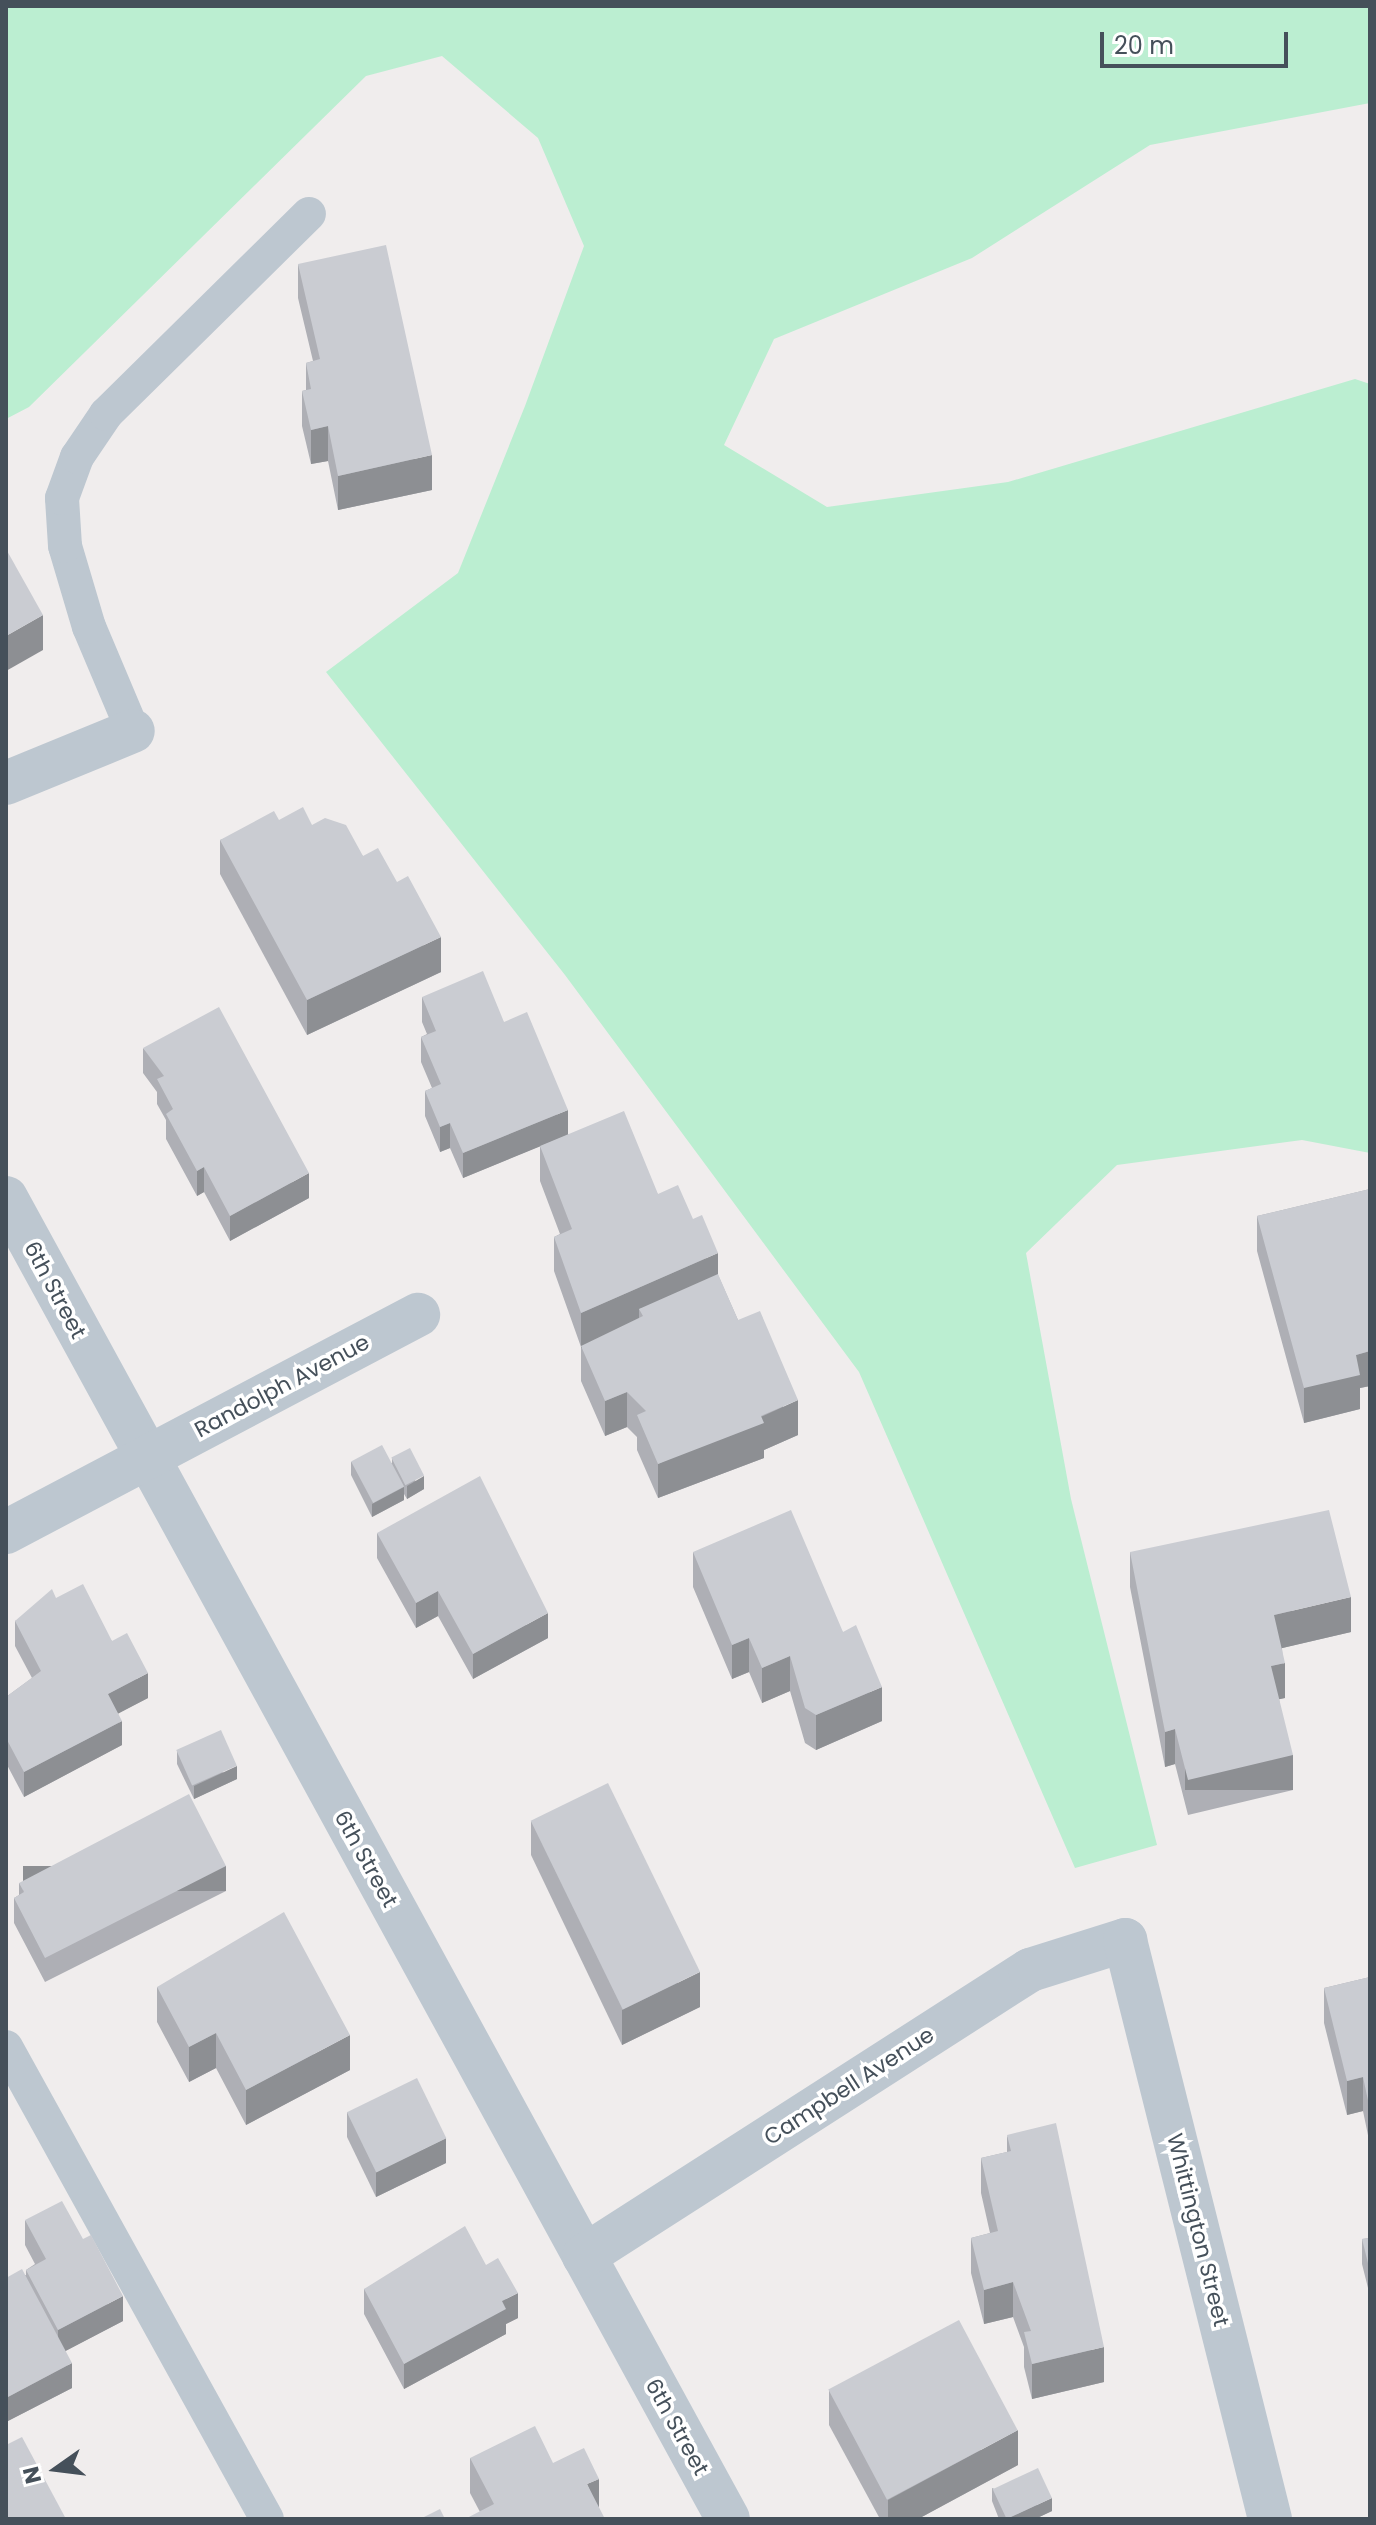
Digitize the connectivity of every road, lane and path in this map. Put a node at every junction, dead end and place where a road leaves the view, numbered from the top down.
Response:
1 (309, 214) dead end
2 (133, 731) joint
3 (6, 783) edge
4 (6, 1198) edge
5 (418, 1315) dead end
6 (145, 1458) junction
7 (6, 1532) edge
8 (1125, 1940) joint
9 (6, 2047) edge
10 (584, 2256) junction
11 (267, 2519) edge
12 (728, 2519) edge
13 (1270, 2519) edge

1 - 2 lane
2 - 3 street
4 - 6 street, 6th Street
5 - 6 street, Randolph Avenue
6 - 7 street, Randolph Avenue
6 - 10 street, 6th Street
8 - 10 street, Campbell Avenue
8 - 13 street, Whittington Street
9 - 11 lane
10 - 12 street, 6th Street

